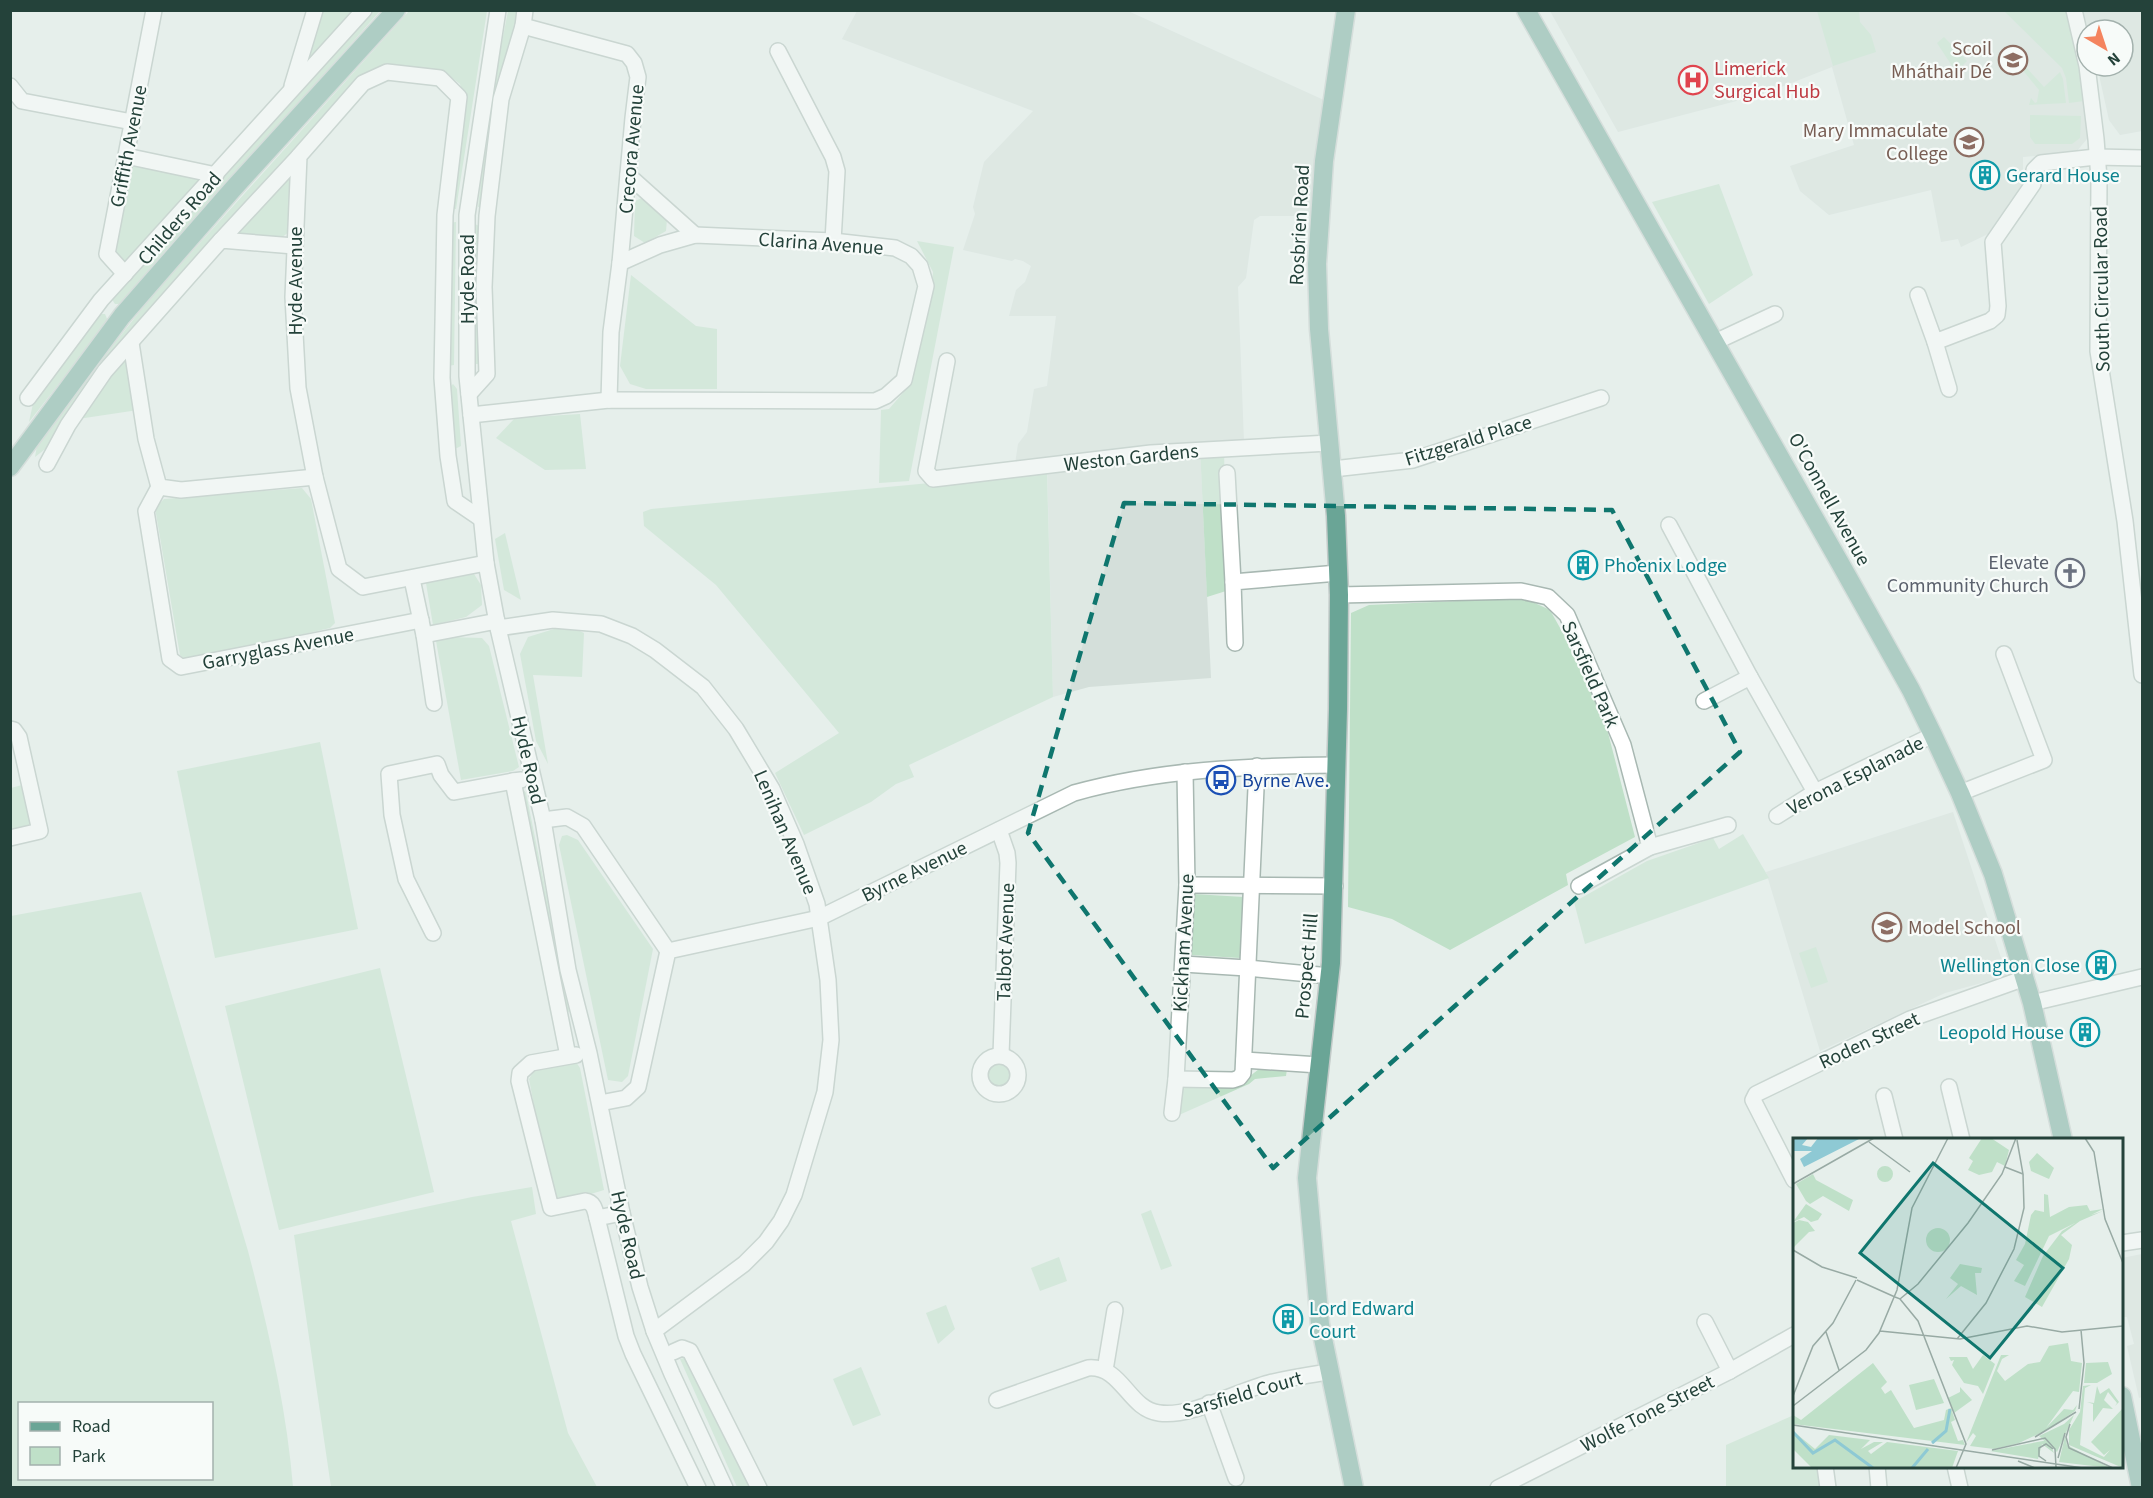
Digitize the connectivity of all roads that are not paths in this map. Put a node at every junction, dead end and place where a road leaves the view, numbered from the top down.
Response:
1 (154, 10) edge
2 (315, 10) edge
3 (364, 10) edge
4 (396, 10) edge
5 (498, 10) edge
6 (1346, 10) edge
7 (1526, 10) edge
8 (2074, 10) edge
9 (522, 25) edge
10 (494, 35) junction
11 (778, 51) dead end
12 (10, 86) edge
13 (291, 92) junction
14 (132, 122) junction
15 (126, 156) junction
16 (299, 156) junction
17 (2096, 156) junction
18 (2142, 158) edge
19 (216, 175) junction
20 (628, 175) junction
21 (445, 215) junction
22 (466, 215) junction
23 (487, 216) junction
24 (695, 235) junction
25 (221, 240) junction
26 (833, 241) junction
27 (294, 246) junction
28 (620, 263) junction
29 (125, 274) junction
30 (1918, 295) dead end
31 (101, 300) junction
32 (1775, 314) dead end
33 (122, 316) junction
34 (1715, 342) junction
35 (1935, 342) junction
36 (131, 343) junction
37 (947, 361) dead end
38 (467, 376) junction
39 (442, 378) junction
40 (1949, 389) dead end
41 (469, 394) junction
42 (28, 398) dead end
43 (1601, 398) dead end
44 (609, 400) junction
45 (471, 415) junction
46 (1329, 443) junction
47 (475, 454) junction
48 (448, 456) junction
49 (47, 464) dead end
50 (10, 467) edge
51 (1332, 469) junction
52 (1227, 473) dead end
53 (315, 477) junction
54 (159, 487) junction
55 (480, 518) junction
56 (1669, 525) dead end
57 (486, 563) junction
58 (1338, 573) junction
59 (412, 579) junction
60 (1233, 582) junction
61 (1339, 595) junction
62 (497, 624) junction
63 (422, 628) junction
64 (1235, 644) dead end
65 (2004, 654) dead end
66 (2142, 675) edge
67 (1750, 677) junction
68 (1704, 701) dead end
69 (434, 703) dead end
70 (10, 729) edge
71 (1934, 735) junction
72 (1336, 765) junction
73 (1257, 766) junction
74 (1185, 772) junction
75 (533, 776) junction
76 (513, 781) junction
77 (1815, 792) junction
78 (1960, 793) junction
79 (1777, 816) dead end
80 (543, 820) junction
81 (1728, 825) dead end
82 (999, 830) junction
83 (10, 838) edge
84 (1650, 847) junction
85 (1250, 884) junction
86 (1187, 885) junction
87 (1335, 886) junction
88 (1579, 886) dead end
89 (819, 918) junction
90 (434, 933) dead end
91 (668, 951) junction
92 (1183, 964) junction
93 (1247, 968) junction
94 (1330, 976) junction
95 (2142, 977) edge
96 (2025, 978) junction
97 (2032, 1003) junction
98 (590, 1053) junction
99 (1001, 1055) dead end
100 (568, 1056) junction
101 (1244, 1060) junction
102 (1319, 1065) junction
103 (1176, 1079) junction
104 (1949, 1087) dead end
105 (1884, 1096) dead end
106 (600, 1103) junction
107 (1172, 1113) dead end
108 (1894, 1138) edge
109 (1962, 1138) edge
110 (2062, 1138) edge
111 (1793, 1178) edge
112 (622, 1213) junction
113 (597, 1218) junction
114 (2142, 1239) edge
115 (2123, 1243) edge
116 (1115, 1310) dead end
117 (1705, 1322) dead end
118 (654, 1331) junction
119 (1793, 1336) edge
120 (673, 1352) dead end
121 (1105, 1370) junction
122 (1730, 1371) junction
123 (1328, 1372) junction
124 (997, 1400) dead end
125 (2123, 1401) edge
126 (1209, 1403) junction
127 (2137, 1438) edge
128 (1825, 1468) edge
129 (1877, 1468) edge
130 (1955, 1468) edge
131 (1236, 1478) dead end
132 (698, 1488) edge
133 (725, 1488) edge
134 (759, 1488) edge
135 (1354, 1488) edge
136 (1498, 1488) edge
137 (1828, 1488) edge
138 (1879, 1488) edge
139 (1960, 1488) edge
140 (2141, 1488) edge

1 - 14 street, Griffith Avenue
2 - 13 street
3 - 13 street
4 - 33 main road, Childers Road
5 - 10 street, Hyde Road
6 - 46 main road, Rosbrien Road
7 - 34 main road, O'Connell Avenue
8 - 17 street, South Circular Road
9 - 10 street, Crecora Avenue
9 - 20 street, Crecora Avenue
9 - 23 street
10 - 22 street, Hyde Road
11 - 26 street
12 - 14 street
13 - 19 street
14 - 15 street, Griffith Avenue
15 - 19 street
15 - 29 street, Griffith Avenue
16 - 21 street
16 - 25 street
16 - 27 street, Hyde Avenue
17 - 18 street
17 - 35 street
17 - 66 street, South Circular Road
19 - 29 street
20 - 24 street
20 - 28 street, Crecora Avenue
21 - 22 street
21 - 39 street
22 - 23 street
22 - 38 street, Hyde Road
23 - 41 street
24 - 26 street, Clarina Avenue
24 - 28 street, Clarina Avenue
25 - 27 street
25 - 36 street
26 - 44 street, Clarina Avenue
27 - 53 street, Hyde Avenue
28 - 44 street
29 - 31 street
30 - 35 street
31 - 33 street
31 - 42 street
32 - 34 street
33 - 50 main road, Childers Road
34 - 71 main road, O'Connell Avenue
35 - 40 street
36 - 49 street
36 - 54 street
37 - 46 street, Weston Gardens
38 - 39 street
38 - 41 street, Hyde Road
39 - 48 street
41 - 45 street, Hyde Road
43 - 51 street, Fitzgerald Place
44 - 45 street, Clarina Avenue
45 - 47 street, Hyde Road
46 - 51 main road, Prospect Hill
47 - 48 street
47 - 55 street, Hyde Road
48 - 55 street
51 - 58 main road, Prospect Hill
52 - 60 street
53 - 54 street
53 - 59 street, Hyde Avenue
54 - 63 street, Garryglass Avenue
55 - 57 street, Hyde Road
56 - 67 street
57 - 59 street, Hyde Avenue
57 - 62 street, Hyde Road
58 - 60 street
58 - 61 main road, Prospect Hill
59 - 63 street
60 - 64 street
61 - 72 main road, Prospect Hill
61 - 84 street, Sarsfield Park
62 - 63 street, Garryglass Avenue
62 - 75 street, Hyde Road
62 - 89 street, Lenihan Avenue
63 - 69 street
65 - 78 street
67 - 68 street
67 - 77 street
70 - 83 street
71 - 77 street, Verona Esplanade
71 - 78 main road, O'Connell Avenue
72 - 73 street, Byrne Avenue
72 - 87 main road, Prospect Hill
73 - 74 street, Byrne Avenue
73 - 85 street
74 - 82 street, Byrne Avenue
74 - 86 street, Kickham Avenue
75 - 76 street
75 - 80 street, Hyde Road
76 - 90 street
76 - 100 street
77 - 79 street, Verona Esplanade
78 - 96 main road, O'Connell Avenue
80 - 91 street
80 - 98 street, Hyde Road
81 - 84 street
82 - 89 street, Byrne Avenue
82 - 99 street, Talbot Avenue
84 - 88 street
85 - 86 street
85 - 87 street
85 - 93 street
86 - 92 street, Kickham Avenue
87 - 94 main road, Prospect Hill
89 - 91 street, Byrne Avenue
89 - 118 street, Lenihan Avenue
91 - 106 street
92 - 93 street
92 - 103 street, Kickham Avenue
93 - 94 street
93 - 101 street
94 - 102 main road, Prospect Hill
95 - 97 street
96 - 97 main road, O'Connell Avenue
96 - 111 street, Roden Street
97 - 110 main road, O'Connell Avenue
98 - 100 street
98 - 106 street, Hyde Road
100 - 113 street
101 - 102 street
101 - 103 street
102 - 123 main road, Prospect Hill
103 - 107 street, Kickham Avenue
104 - 109 street
105 - 108 street
106 - 112 street, Hyde Road
112 - 113 street
112 - 118 street, Hyde Road
113 - 132 street
114 - 115 street
116 - 121 street
117 - 122 street
118 - 133 street, Hyde Road
119 - 122 street, Wolfe Tone Street
120 - 134 street
121 - 124 street
121 - 126 street, Sarsfield Court
122 - 136 street, Wolfe Tone Street
123 - 126 street, Sarsfield Court
123 - 135 main road, Prospect Hill
125 - 127 main road
126 - 131 street
127 - 140 main road
128 - 137 street
129 - 138 street
130 - 139 street

